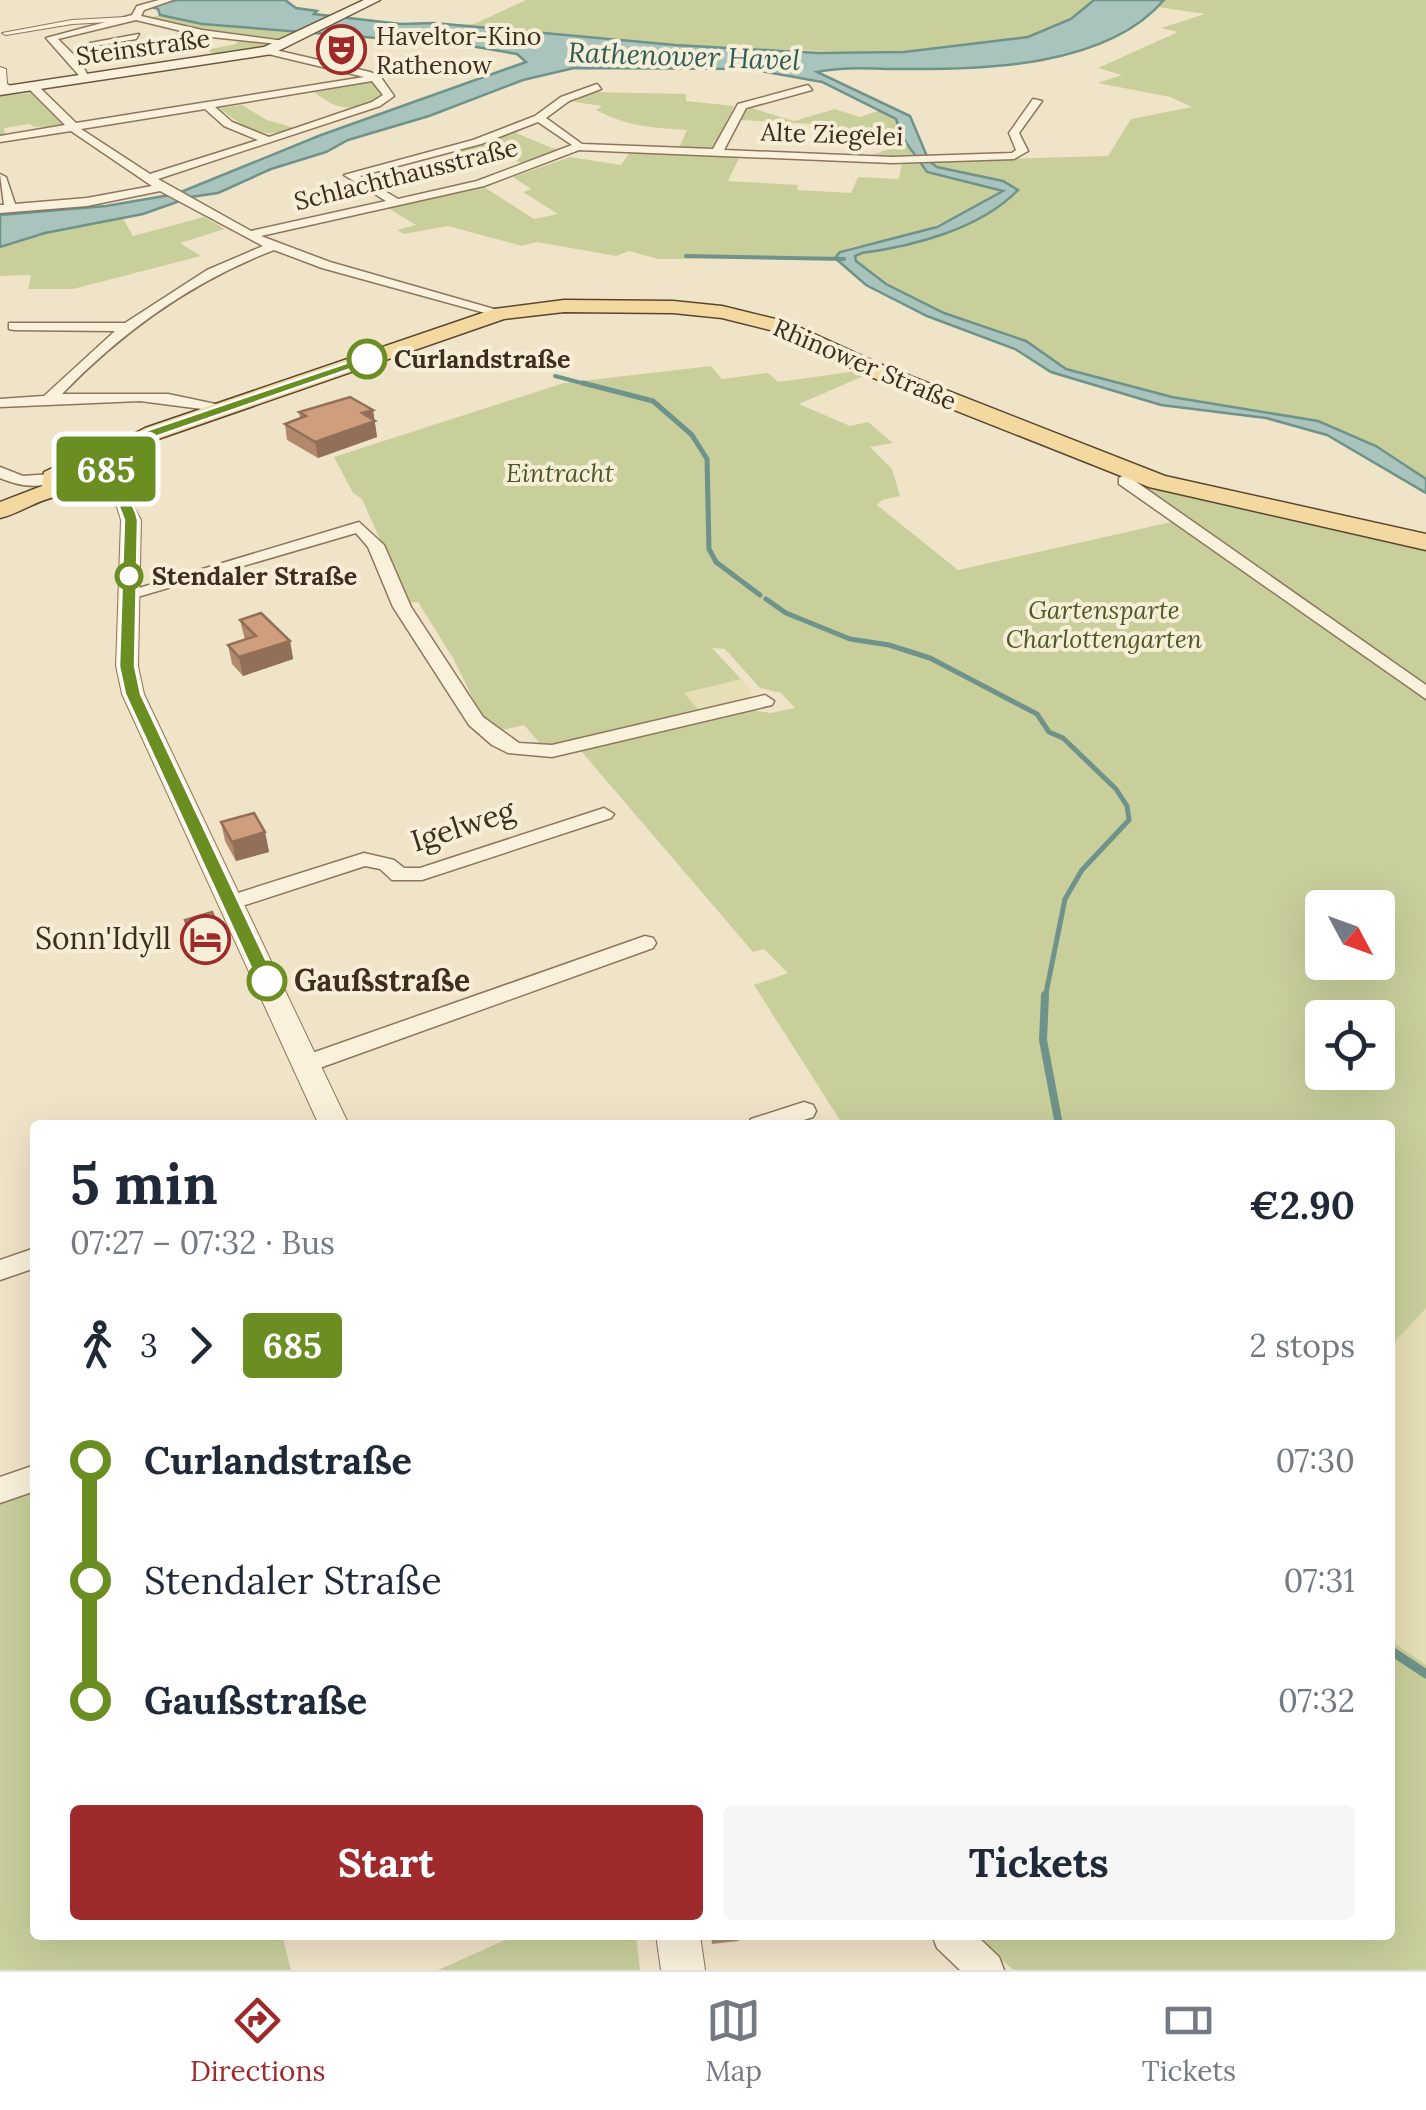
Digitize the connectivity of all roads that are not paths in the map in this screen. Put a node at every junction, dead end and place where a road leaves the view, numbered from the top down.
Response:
1 (170, 0) edge
2 (374, 0) edge
3 (131, 18) junction
4 (99, 27) junction
5 (6, 33) dead end
6 (136, 36) junction
7 (296, 39) junction
8 (168, 47) junction
9 (62, 50) junction
10 (268, 51) junction
11 (180, 55) dead end
12 (76, 62) junction
13 (2, 69) edge
14 (84, 78) junction
15 (376, 78) junction
16 (3, 86) edge
17 (32, 86) junction
18 (596, 87) dead end
19 (808, 88) dead end
20 (1036, 101) dead end
21 (208, 106) junction
22 (540, 118) junction
23 (72, 128) junction
24 (0, 139) edge
25 (267, 140) junction
26 (578, 147) junction
27 (718, 151) junction
28 (0, 178) edge
29 (149, 178) junction
30 (162, 187) junction
31 (397, 203) junction
32 (5, 209) edge
33 (250, 235) junction
34 (273, 246) junction
35 (501, 312) junction
36 (14, 326) dead end
37 (132, 327) junction
38 (48, 400) junction
39 (0, 403) edge
40 (220, 409) junction
41 (1135, 474) junction
42 (7, 476) edge
43 (96, 476) junction
44 (54, 483) junction
45 (0, 511) edge
46 (1426, 542) edge
47 (128, 594) junction
48 (1426, 692) edge
49 (764, 701) dead end
50 (604, 814) dead end
51 (230, 903) junction
52 (645, 944) dead end
53 (306, 1064) junction
54 (804, 1111) dead end
55 (332, 1120) edge
56 (776, 1120) edge
57 (30, 1260) edge
58 (0, 1270) edge
59 (30, 1480) edge
60 (0, 1490) edge
61 (679, 1940) edge
62 (955, 1940) edge
63 (683, 1970) edge
64 (986, 1970) edge

1 - 3 street
2 - 7 main road, Steinstraße
3 - 4 street
3 - 5 street
3 - 7 street
4 - 6 street
4 - 9 street
6 - 8 street
6 - 9 street
7 - 10 main road, Steinstraße
8 - 11 street
8 - 12 street
9 - 12 street
10 - 14 main road, Steinstraße
10 - 15 street
12 - 14 street
13 - 16 street
14 - 17 main road, Steinstraße
15 - 21 street
15 - 25 street
16 - 17 main road, Steinstraße
17 - 23 street, Rhinower Straße
18 - 22 street
19 - 27 street
20 - 27 street, Alte Ziegelei
21 - 23 street
21 - 25 street
22 - 26 street, Schlachthausstraße
22 - 31 street
23 - 24 street
23 - 29 street, Rhinower Straße
25 - 29 street
26 - 27 street, Alte Ziegelei
26 - 31 street, Schlachthausstraße
28 - 32 street
29 - 30 street, Rhinower Straße
30 - 32 street
30 - 33 street, Rhinower Straße
31 - 33 street, Schlachthausstraße
33 - 34 street, Rhinower Straße
34 - 35 street, Rhinower Straße
34 - 37 street
35 - 40 main road
35 - 41 main road, Rhinower Straße
36 - 37 street
37 - 38 street
38 - 39 street
38 - 40 street
40 - 43 main road
41 - 46 main road, Rhinower Straße
41 - 48 street
42 - 44 street
43 - 44 main road
43 - 47 street
44 - 45 main road
47 - 49 street
47 - 51 street
50 - 51 street, Igelweg
51 - 53 street
52 - 53 street
53 - 55 street
54 - 56 street
57 - 58 street
59 - 60 street
61 - 63 street
62 - 64 street

